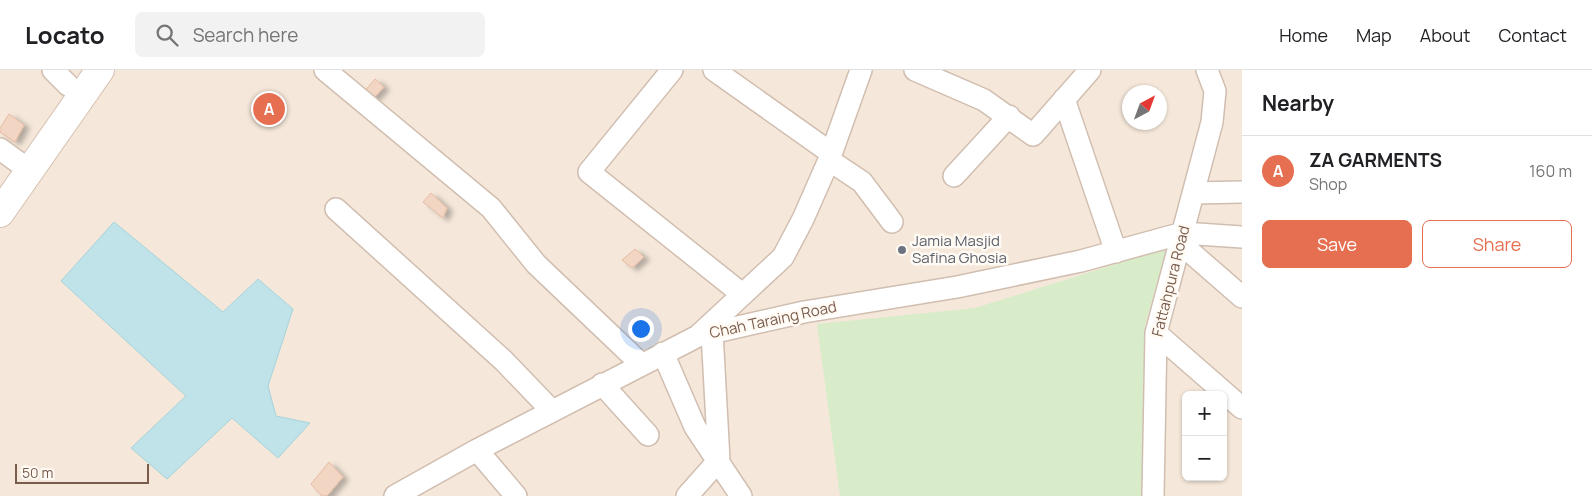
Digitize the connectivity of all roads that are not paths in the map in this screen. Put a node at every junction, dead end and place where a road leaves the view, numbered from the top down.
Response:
1 (100, 70) edge
2 (325, 70) edge
3 (672, 70) edge
4 (714, 70) edge
5 (861, 70) edge
6 (915, 70) edge
7 (1090, 70) edge
8 (1208, 70) edge
9 (66, 75) edge
10 (1064, 99) junction
11 (1009, 116) junction
12 (9, 155) edge
13 (830, 156) junction
14 (954, 176) dead end
15 (0, 186) edge
16 (1242, 192) edge
17 (1194, 193) junction
18 (336, 208) dead end
19 (0, 213) edge
20 (892, 222) dead end
21 (1242, 237) edge
22 (1181, 238) junction
23 (1116, 252) junction
24 (742, 294) junction
25 (1242, 297) edge
26 (705, 334) junction
27 (1156, 334) junction
28 (663, 354) junction
29 (641, 364) junction
30 (602, 384) junction
31 (1242, 408) edge
32 (552, 411) junction
33 (648, 435) dead end
34 (476, 450) junction
35 (719, 460) junction
36 (395, 496) edge
37 (516, 496) edge
38 (686, 496) edge
39 (741, 496) edge
40 (1153, 496) edge

1 - 19 street
2 - 29 street
3 - 24 street
4 - 13 street
5 - 13 street
6 - 11 street
7 - 10 street
8 - 17 street, Fattahpura Road
9 - 12 street
10 - 11 street
10 - 23 street
11 - 14 street
12 - 15 street
13 - 20 street
13 - 24 street
16 - 17 street
17 - 22 street, Fattahpura Road
18 - 32 street
21 - 22 street, Chah Taraing Road
22 - 23 street, Chah Taraing Road
22 - 25 street
22 - 27 street, Fattahpura Road
23 - 26 street, Chah Taraing Road
24 - 26 street
26 - 28 street, Chah Taraing Road
26 - 35 street
27 - 31 street
27 - 40 street, Fattahpura Road
28 - 29 street, Chah Taraing Road
28 - 35 street
29 - 30 street, Chah Taraing Road
30 - 32 street, Chah Taraing Road
30 - 33 street
32 - 34 street, Chah Taraing Road
34 - 36 street, Chah Taraing Road
34 - 37 street
35 - 38 street
35 - 39 street

